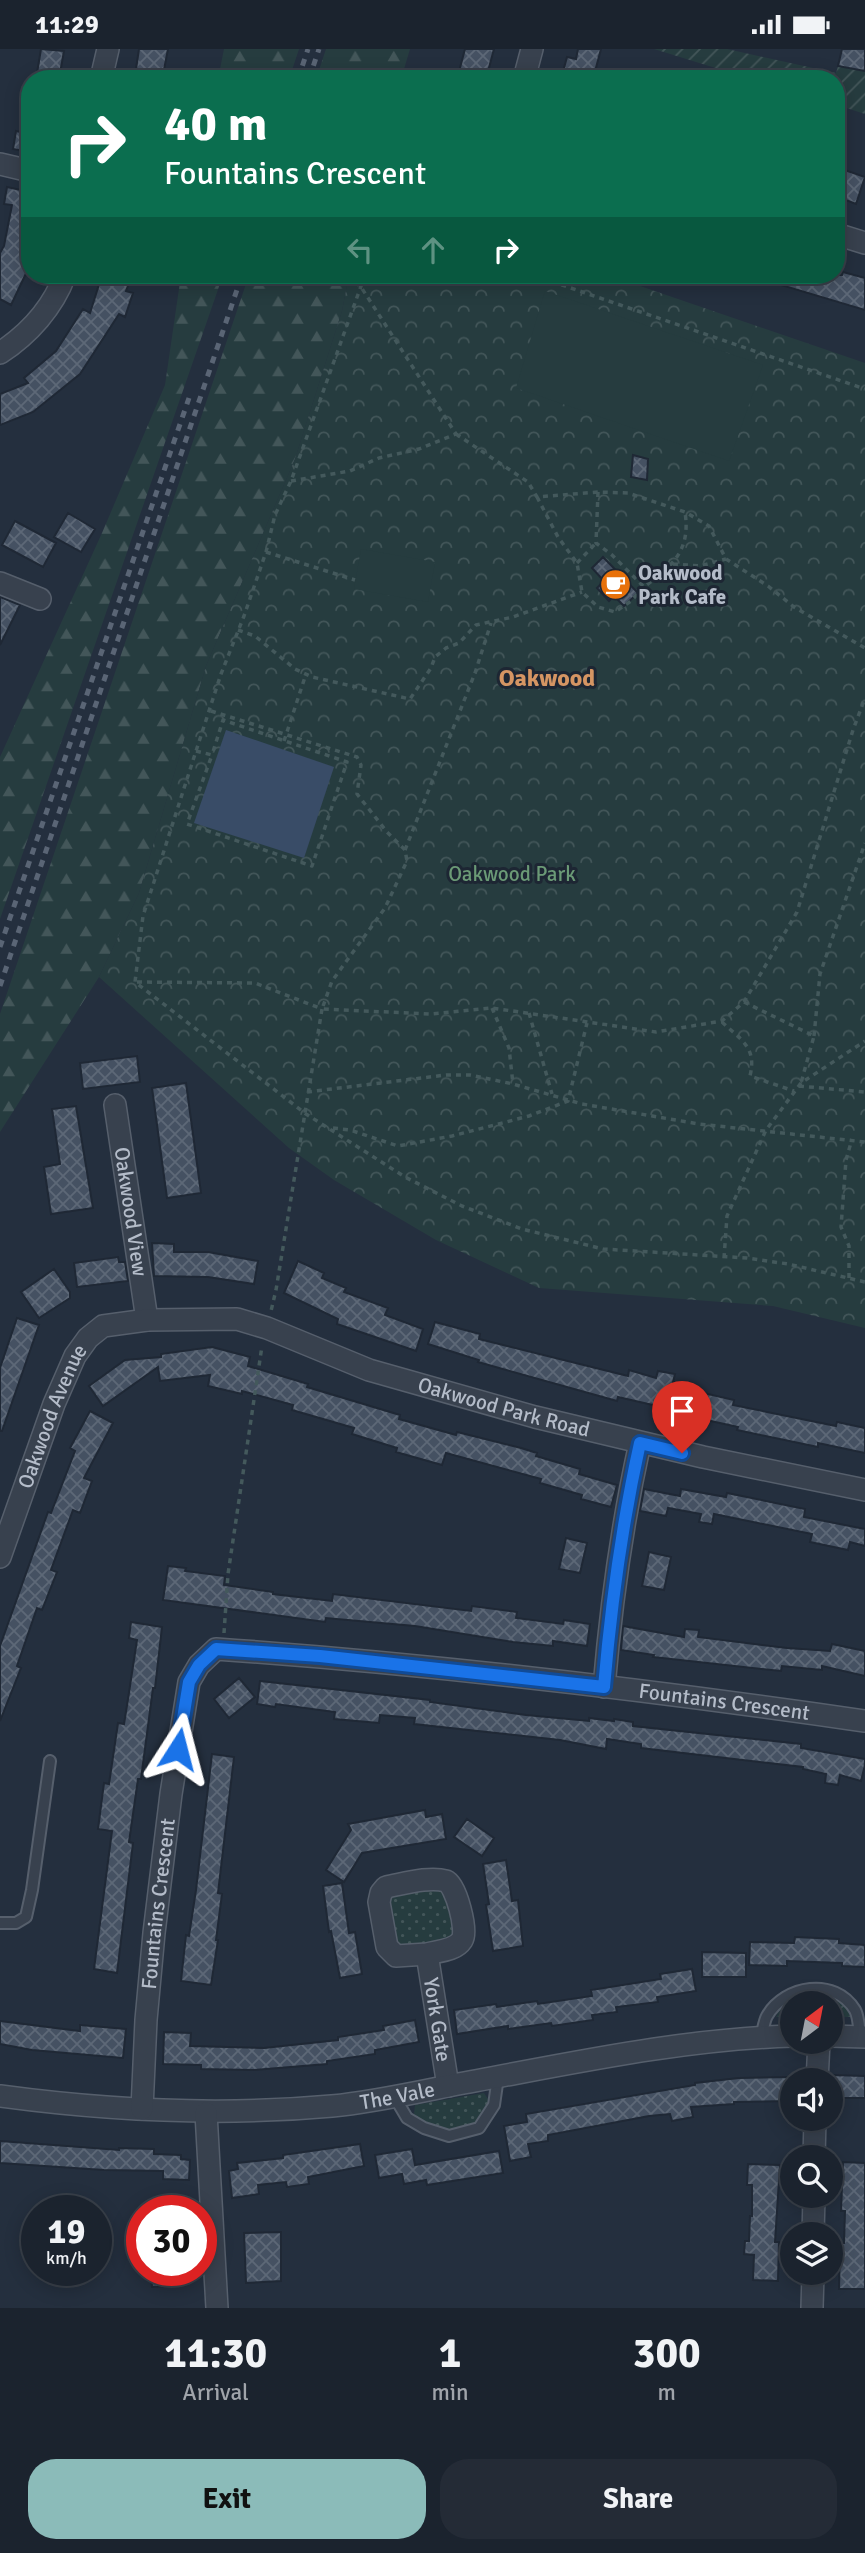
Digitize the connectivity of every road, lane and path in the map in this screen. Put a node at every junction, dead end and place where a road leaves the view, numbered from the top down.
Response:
1 (107, 49) edge
2 (532, 49) edge
3 (103, 70) edge
4 (526, 70) edge
5 (0, 164) edge
6 (21, 169) edge
7 (845, 237) edge
8 (865, 243) edge
9 (62, 284) edge
10 (359, 284) edge
11 (559, 284) edge
12 (361, 286) junction
13 (0, 352) edge
14 (865, 389) edge
15 (456, 434) junction
16 (291, 481) junction
17 (598, 492) junction
18 (537, 497) junction
19 (685, 512) junction
20 (596, 543) junction
21 (266, 552) junction
22 (726, 559) junction
23 (578, 563) junction
24 (673, 564) junction
25 (355, 580) dead end
26 (0, 583) edge
27 (644, 587) junction
28 (582, 592) junction
29 (40, 599) dead end
30 (491, 622) junction
31 (238, 630) junction
32 (865, 648) edge
33 (306, 674) junction
34 (865, 698) edge
35 (210, 711) junction
36 (286, 733) junction
37 (284, 741) junction
38 (195, 751) junction
39 (212, 755) junction
40 (865, 843) edge
41 (405, 850) junction
42 (135, 982) junction
43 (744, 1002) junction
44 (492, 1008) junction
45 (322, 1009) junction
46 (529, 1013) junction
47 (722, 1021) junction
48 (588, 1022) junction
49 (814, 1036) junction
50 (865, 1041) edge
51 (513, 1084) junction
52 (800, 1085) junction
53 (794, 1091) junction
54 (307, 1092) junction
55 (865, 1092) edge
56 (552, 1094) junction
57 (568, 1101) junction
58 (115, 1105) dead end
59 (306, 1114) junction
60 (331, 1127) junction
61 (766, 1130) junction
62 (852, 1139) junction
63 (865, 1142) edge
64 (724, 1258) junction
65 (849, 1278) junction
66 (865, 1282) edge
67 (146, 1320) junction
68 (267, 1328) junction
69 (640, 1443) junction
70 (865, 1490) edge
71 (0, 1557) edge
72 (223, 1650) junction
73 (604, 1687) junction
74 (865, 1721) edge
75 (50, 1761) dead end
76 (0, 1923) edge
77 (427, 1954) junction
78 (780, 2036) edge
79 (844, 2036) edge
80 (761, 2037) junction
81 (863, 2037) edge
82 (498, 2077) junction
83 (448, 2086) junction
84 (0, 2096) edge
85 (394, 2096) junction
86 (142, 2109) junction
87 (206, 2113) junction
88 (813, 2285) edge
89 (217, 2308) edge
90 (812, 2308) edge

1 - 3 street
2 - 4 street
5 - 6 street
7 - 8 street
9 - 13 street
10 - 12 path
11 - 14 path
12 - 15 path
12 - 16 path
15 - 16 path
15 - 18 path
16 - 21 path
17 - 18 path
17 - 19 path
17 - 20 path
18 - 23 path
19 - 22 path
19 - 24 path
20 - 23 path
20 - 27 path
21 - 25 path
21 - 31 path
22 - 24 path
22 - 32 path
23 - 28 path
24 - 27 path
26 - 29 street
27 - 28 path
28 - 30 path
30 - 33 path
30 - 41 path
31 - 33 path
31 - 35 path
33 - 36 path
34 - 43 path
35 - 36 path
35 - 38 path
36 - 37 path
36 - 41 path
37 - 39 path
37 - 39 path
38 - 39 path
38 - 42 path
40 - 49 path
41 - 45 path
42 - 45 path
42 - 59 path
43 - 47 path
43 - 49 path
44 - 45 path
44 - 46 path
44 - 51 path
45 - 54 path
46 - 48 path
46 - 56 path
47 - 48 path
47 - 53 path
48 - 57 path
49 - 52 path
50 - 52 path
51 - 54 path
51 - 56 path
52 - 53 path
52 - 55 path
53 - 61 path
54 - 59 path
56 - 57 path
57 - 60 path
57 - 61 path
58 - 67 street, Oakwood View
59 - 60 path
59 - 68 path
60 - 64 path
61 - 62 path
61 - 64 path
62 - 63 path
62 - 65 path
64 - 65 path
65 - 66 path
67 - 68 street, Oakwood Park Road
67 - 71 street, Oakwood Avenue
68 - 69 street, Oakwood Park Road
68 - 72 path
69 - 70 street, Oakwood Park Road
69 - 73 street
72 - 73 street, Fountains Crescent
72 - 86 street, Fountains Crescent
73 - 74 street, Fountains Crescent
75 - 76 lane
77 - 77 street, York Gate
77 - 83 street, York Gate
78 - 80 street, The Vale
79 - 81 street
80 - 81 lane
80 - 82 street, The Vale
82 - 83 street, The Vale
82 - 85 lane
83 - 85 street, The Vale
84 - 86 street, The Vale
85 - 87 street, The Vale
86 - 87 street, The Vale
87 - 89 street
88 - 90 street

